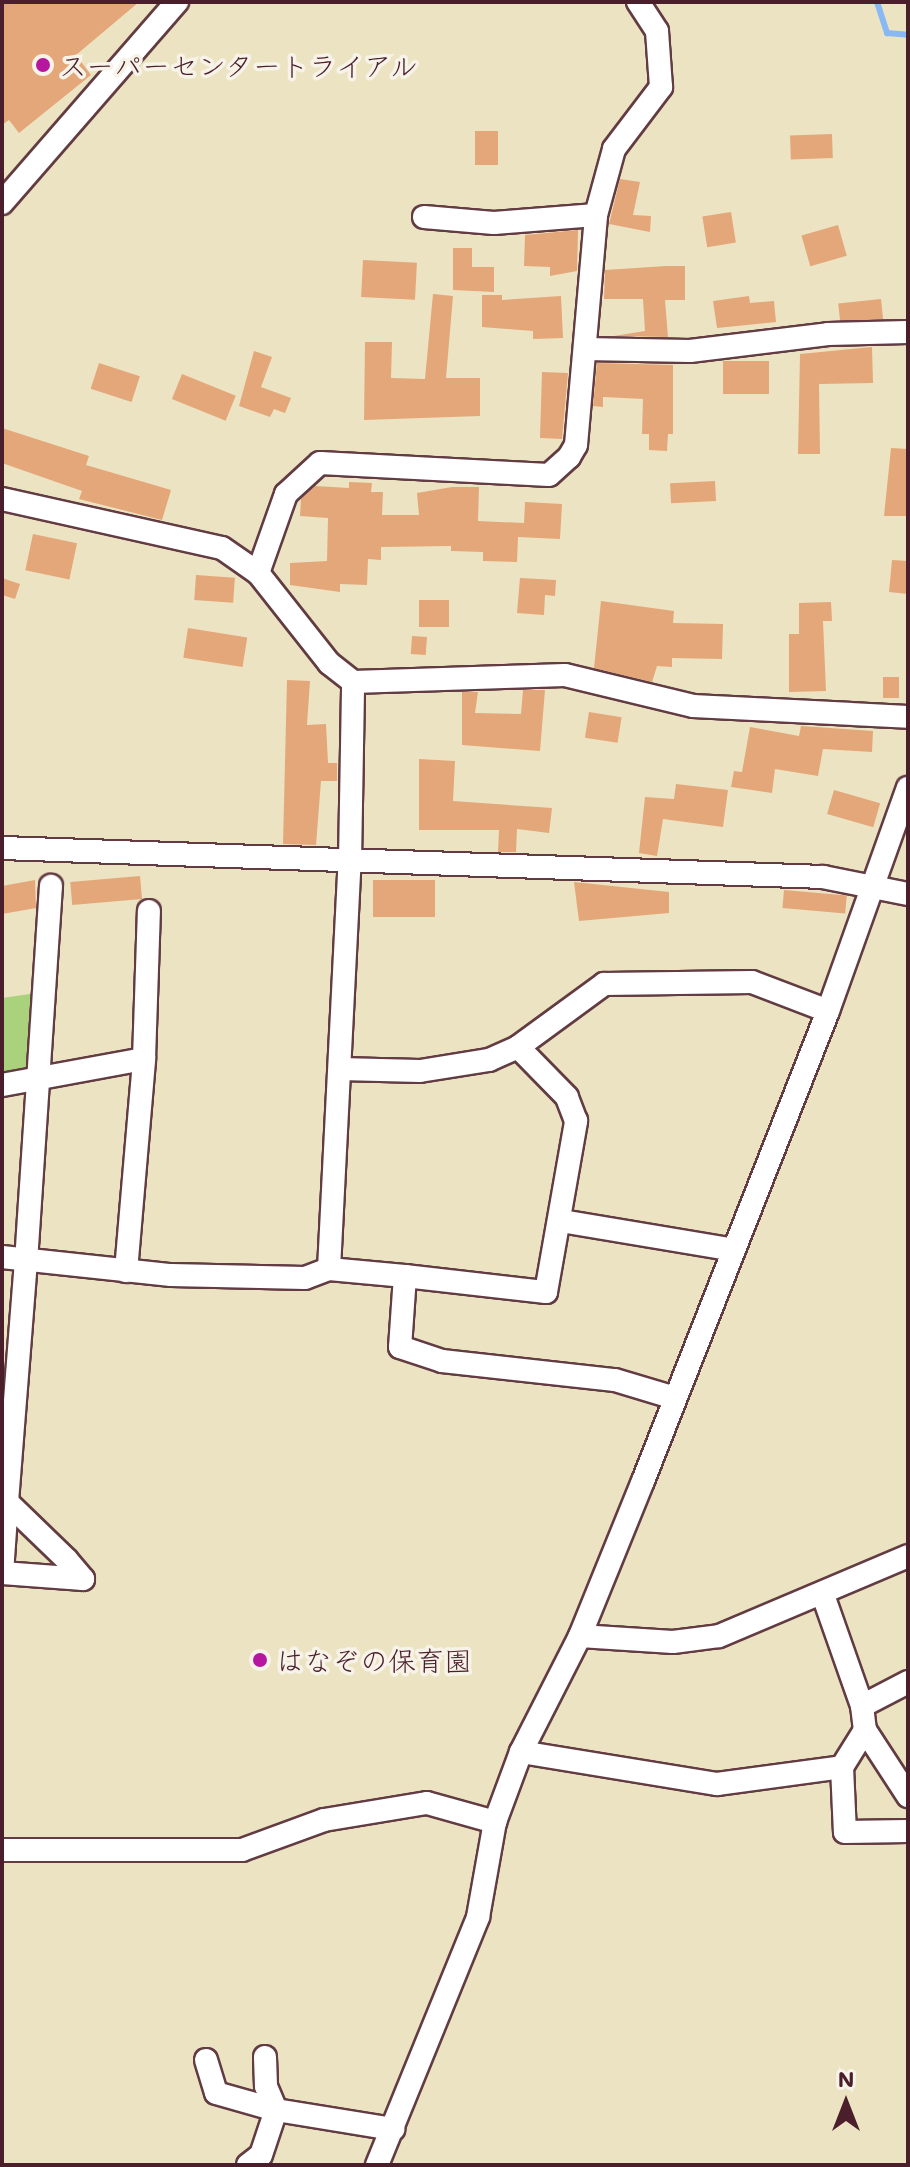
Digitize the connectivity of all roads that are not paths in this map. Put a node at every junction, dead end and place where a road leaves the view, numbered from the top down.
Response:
1 (177, 2) edge
2 (638, 2) edge
3 (2, 203) edge
4 (596, 215) junction
5 (424, 217) dead end
6 (908, 332) edge
7 (585, 349) junction
8 (2, 499) edge
9 (258, 573) junction
10 (353, 682) junction
11 (908, 717) edge
12 (908, 788) edge
13 (904, 818) edge
14 (2, 848) edge
15 (350, 861) junction
16 (51, 886) dead end
17 (874, 887) junction
18 (908, 894) edge
19 (149, 911) dead end
20 (828, 1011) junction
21 (518, 1047) junction
22 (144, 1059) junction
23 (340, 1069) junction
24 (38, 1080) junction
25 (2, 1085) edge
26 (561, 1221) junction
27 (734, 1250) junction
28 (2, 1257) edge
29 (26, 1262) junction
30 (329, 1269) junction
31 (126, 1271) junction
32 (405, 1276) junction
33 (675, 1398) junction
34 (4, 1500) edge
35 (908, 1556) edge
36 (823, 1595) junction
37 (580, 1636) junction
38 (908, 1682) edge
39 (862, 1706) junction
40 (865, 1730) junction
41 (521, 1752) junction
42 (842, 1767) junction
43 (907, 1791) edge
44 (495, 1822) junction
45 (908, 1831) edge
46 (2, 1850) edge
47 (265, 2057) dead end
48 (206, 2060) dead end
49 (276, 2110) junction
50 (393, 2129) junction
51 (248, 2165) edge
52 (377, 2165) edge

1 - 3 street
2 - 4 street
4 - 5 street
4 - 7 street
6 - 7 street
7 - 9 street
8 - 9 street
9 - 10 street
10 - 11 street
10 - 15 street
12 - 13 street
13 - 17 street
14 - 15 street
15 - 17 street
15 - 23 street
16 - 24 street
17 - 18 street
17 - 20 street
19 - 22 street
20 - 21 street
20 - 27 street
21 - 23 street
21 - 26 street
22 - 24 street
22 - 31 street
23 - 30 street
24 - 25 street
24 - 29 street
26 - 27 street
26 - 32 street
27 - 33 street
28 - 29 street
29 - 31 street
29 - 34 street
30 - 31 street
30 - 32 street
32 - 33 street
33 - 37 street
35 - 36 street
36 - 37 street
36 - 39 street
37 - 41 street
38 - 39 street
39 - 40 street
40 - 42 street
40 - 43 street
41 - 42 street
41 - 44 street
42 - 45 street
44 - 46 street
44 - 50 street
47 - 49 street
48 - 49 street
49 - 50 street
49 - 51 street
50 - 52 street

